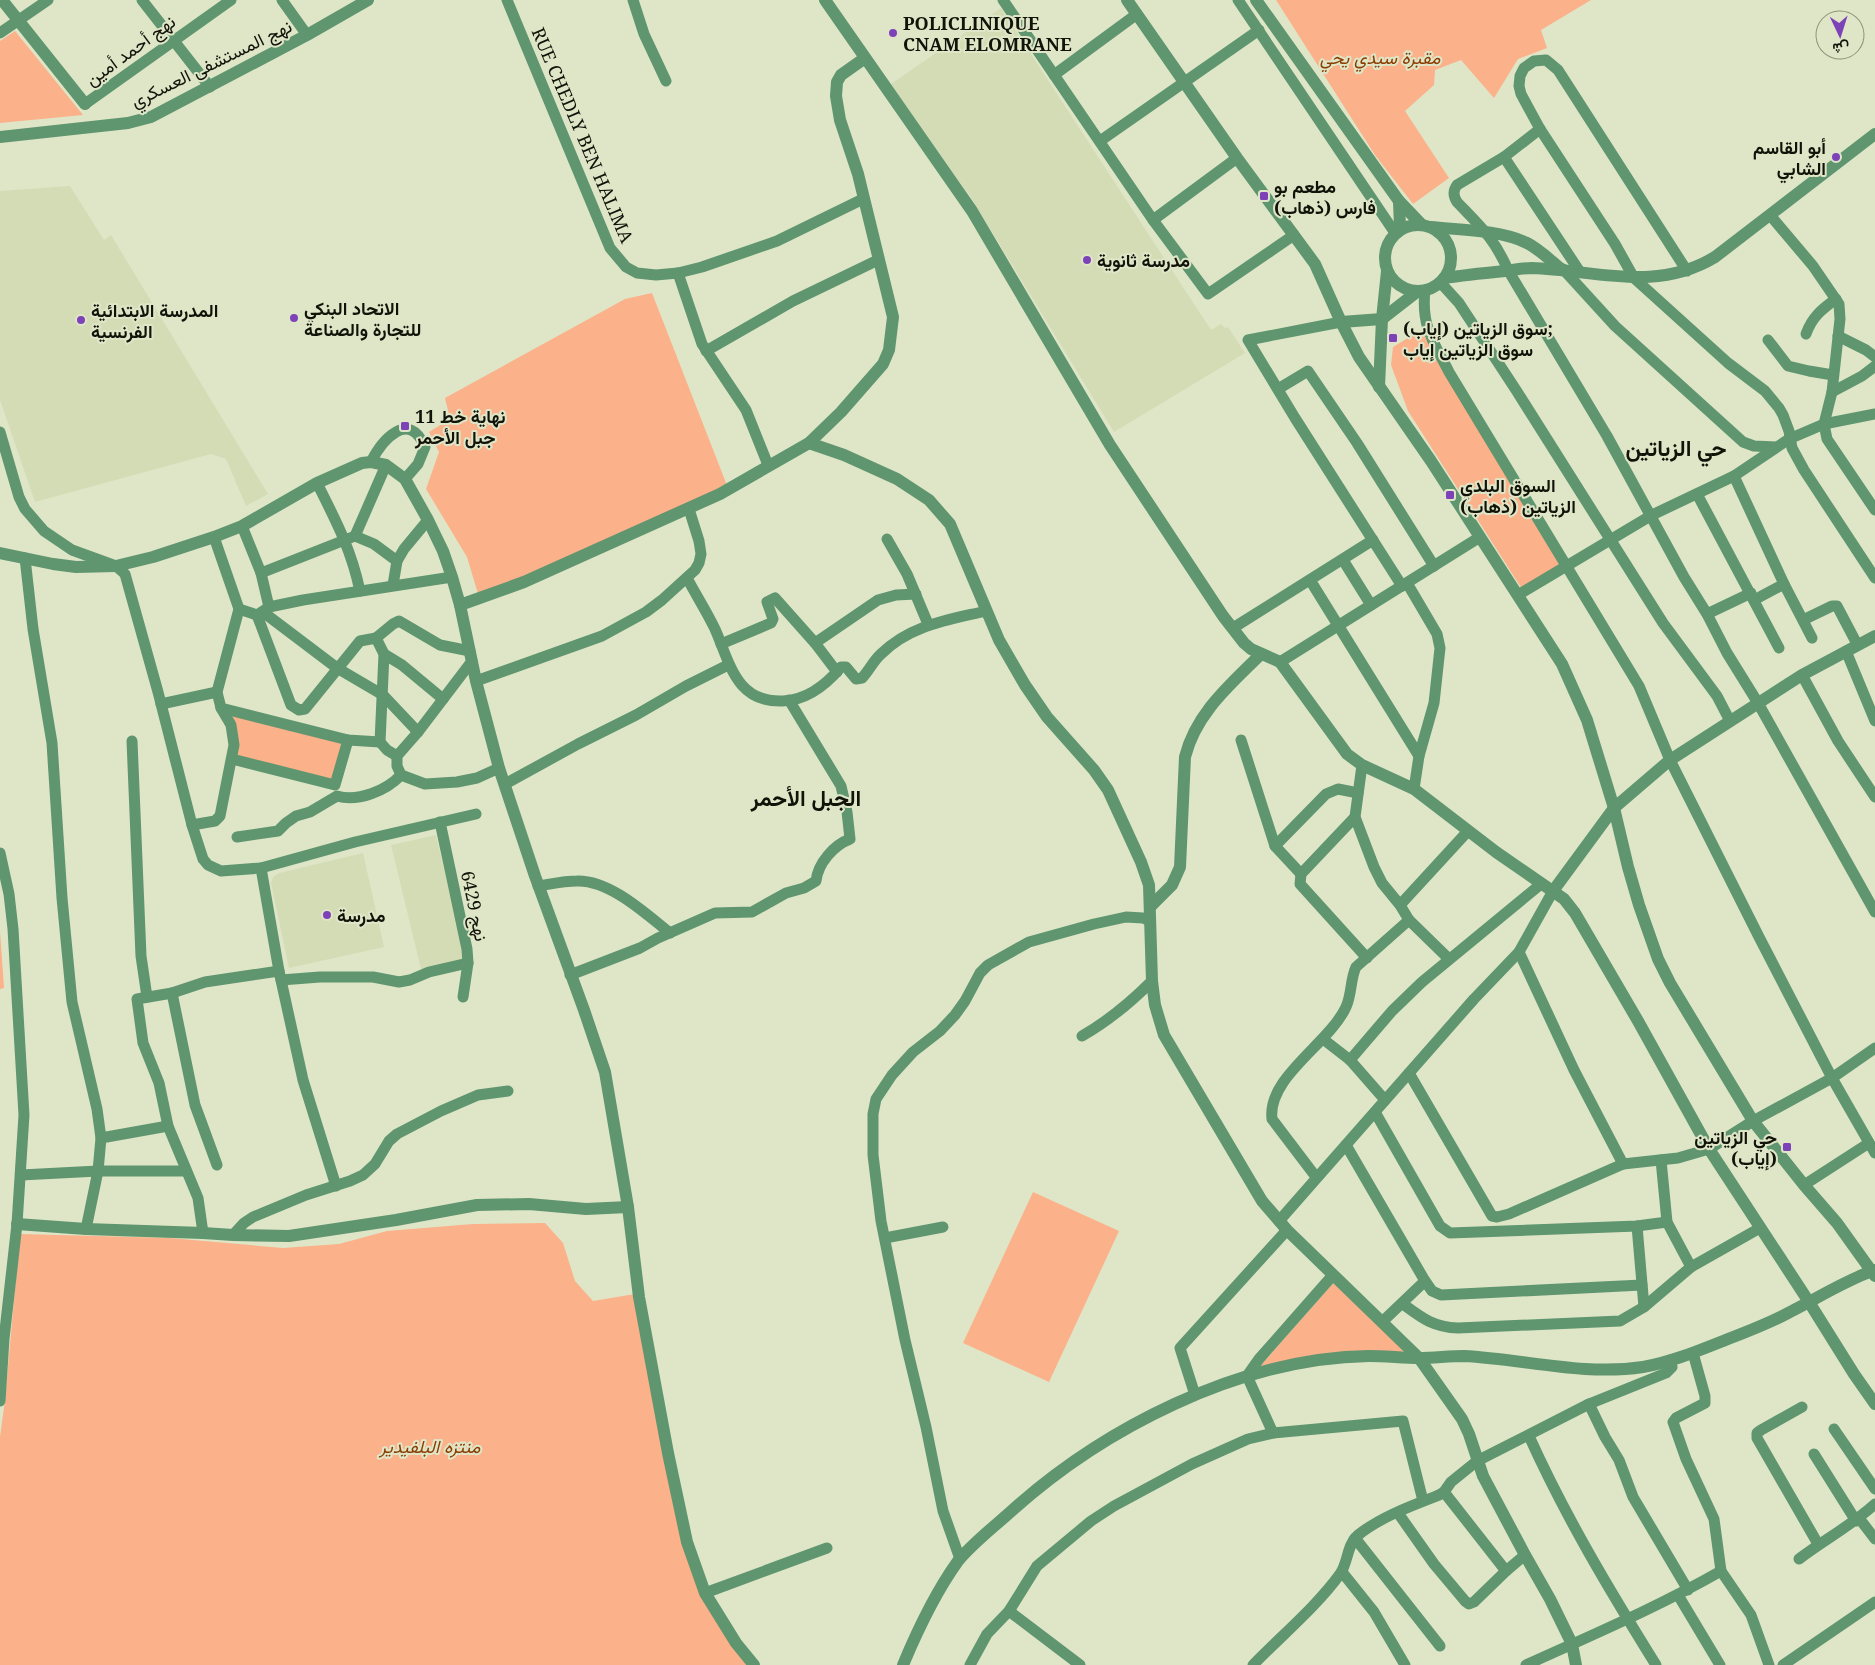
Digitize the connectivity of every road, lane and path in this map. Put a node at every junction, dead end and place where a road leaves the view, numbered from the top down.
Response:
1 (2, 0) edge
2 (48, 0) edge
3 (142, 0) edge
4 (230, 0) edge
5 (282, 0) edge
6 (368, 0) edge
7 (507, 0) edge
8 (633, 0) edge
9 (825, 0) edge
10 (1127, 0) edge
11 (1238, 0) edge
12 (1256, 0) edge
13 (1008, 2) edge
14 (1137, 14) junction
15 (18, 21) junction
16 (1259, 30) junction
17 (0, 33) edge
18 (307, 35) junction
19 (173, 41) junction
20 (865, 58) junction
21 (1054, 75) junction
22 (666, 81) dead end
23 (1184, 83) junction
24 (210, 87) junction
25 (85, 104) joint
26 (1540, 129) junction
27 (1875, 134) edge
28 (0, 137) edge
29 (1100, 141) junction
30 (1504, 157) junction
31 (1237, 158) junction
32 (863, 199) junction
33 (1399, 202) junction
34 (1770, 215) junction
35 (1153, 220) junction
36 (1425, 225) junction
37 (1398, 230) junction
38 (1488, 233) junction
39 (1294, 235) junction
40 (878, 260) junction
41 (1562, 269) junction
42 (1508, 270) junction
43 (1387, 271) junction
44 (1687, 271) junction
45 (1580, 272) junction
46 (678, 273) junction
47 (1634, 278) junction
48 (1442, 280) junction
49 (1422, 290) junction
50 (1836, 299) junction
51 (1382, 319) junction
52 (1341, 322) junction
53 (1806, 334) dead end
54 (1838, 336) junction
55 (1768, 340) dead end
56 (706, 351) junction
57 (1875, 357) edge
58 (1875, 366) edge
59 (1834, 374) junction
60 (1380, 387) junction
61 (1278, 389) junction
62 (1832, 392) junction
63 (1874, 416) edge
64 (1824, 424) junction
65 (0, 432) edge
66 (1789, 439) junction
67 (808, 443) junction
68 (1776, 447) junction
69 (371, 462) junction
70 (386, 465) junction
71 (768, 465) junction
72 (1734, 476) junction
73 (405, 480) junction
74 (317, 483) junction
75 (1697, 494) junction
76 (689, 509) junction
77 (1875, 510) edge
78 (1652, 515) junction
79 (428, 520) junction
80 (242, 526) junction
81 (214, 537) junction
82 (350, 537) junction
83 (1480, 537) junction
84 (887, 539) dead end
85 (1611, 539) junction
86 (1373, 540) junction
87 (0, 553) edge
88 (25, 558) junction
89 (1343, 560) junction
90 (397, 561) junction
91 (116, 566) junction
92 (1434, 566) junction
93 (1567, 567) junction
94 (261, 573) junction
95 (452, 577) junction
96 (687, 578) junction
97 (1875, 578) edge
98 (1310, 580) junction
99 (1784, 584) junction
100 (393, 585) junction
101 (1404, 585) junction
102 (360, 590) junction
103 (916, 594) junction
104 (1518, 595) junction
105 (1752, 597) junction
106 (460, 605) junction
107 (1371, 606) junction
108 (240, 609) junction
109 (263, 611) junction
110 (986, 611) junction
111 (1707, 614) junction
112 (1803, 620) junction
113 (928, 624) junction
114 (1338, 625) junction
115 (1233, 628) junction
116 (1875, 636) edge
117 (376, 638) junction
118 (1812, 638) dead end
119 (815, 643) junction
120 (721, 644) junction
121 (1857, 644) junction
122 (1779, 648) dead end
123 (1846, 651) junction
124 (384, 654) junction
125 (1261, 654) junction
126 (471, 656) junction
127 (1280, 662) junction
128 (728, 665) junction
129 (337, 668) junction
130 (837, 672) junction
131 (1802, 675) junction
132 (476, 681) junction
133 (217, 692) junction
134 (383, 696) junction
135 (443, 699) junction
136 (789, 700) junction
137 (1758, 703) junction
138 (162, 704) junction
139 (221, 708) junction
140 (300, 710) junction
141 (1874, 714) edge
142 (1730, 721) junction
143 (299, 728) junction
144 (418, 732) junction
145 (348, 740) junction
146 (1241, 740) dead end
147 (132, 741) dead end
148 (380, 742) junction
149 (396, 756) junction
150 (1419, 756) junction
151 (232, 759) junction
152 (1670, 760) junction
153 (1362, 766) junction
154 (499, 768) junction
155 (401, 776) junction
156 (505, 784) junction
157 (1414, 789) junction
158 (336, 790) junction
159 (1358, 793) junction
160 (1875, 798) edge
161 (1614, 808) junction
162 (476, 814) dead end
163 (1354, 817) junction
164 (440, 822) junction
165 (192, 825) junction
166 (1468, 831) junction
167 (236, 837) dead end
168 (1275, 846) junction
169 (0, 853) edge
170 (261, 868) junction
171 (1301, 874) junction
172 (1541, 884) junction
173 (538, 886) junction
174 (1553, 891) junction
175 (1400, 905) junction
176 (1150, 907) junction
177 (1875, 912) edge
178 (1409, 920) junction
179 (1150, 921) junction
180 (670, 933) junction
181 (1519, 952) junction
182 (1367, 958) junction
183 (1449, 959) junction
184 (468, 963) junction
185 (280, 975) junction
186 (570, 975) junction
187 (1152, 980) junction
188 (172, 993) junction
189 (147, 997) junction
190 (463, 997) dead end
191 (1082, 1036) dead end
192 (1323, 1039) junction
193 (1875, 1048) edge
194 (1350, 1060) junction
195 (1409, 1073) junction
196 (1832, 1078) junction
197 (508, 1091) dead end
198 (1385, 1100) junction
199 (1375, 1112) junction
200 (1753, 1121) junction
201 (168, 1126) junction
202 (101, 1138) junction
203 (1346, 1145) junction
204 (1872, 1148) edge
205 (1709, 1149) junction
206 (1660, 1160) junction
207 (1624, 1164) junction
208 (217, 1165) dead end
209 (98, 1171) junction
210 (186, 1171) junction
211 (21, 1175) junction
212 (1316, 1177) junction
213 (1804, 1185) junction
214 (336, 1186) junction
215 (628, 1207) junction
216 (1494, 1217) junction
217 (1667, 1222) junction
218 (17, 1224) junction
219 (1283, 1225) junction
220 (1637, 1226) junction
221 (943, 1228) dead end
222 (1760, 1228) junction
223 (86, 1229) junction
224 (203, 1232) junction
225 (1485, 1232) junction
226 (233, 1235) junction
227 (885, 1238) junction
228 (1691, 1268) junction
229 (1874, 1272) edge
230 (1333, 1275) junction
231 (1425, 1281) junction
232 (1642, 1285) junction
233 (1809, 1302) junction
234 (1403, 1304) junction
235 (1644, 1307) junction
236 (1382, 1322) junction
237 (1694, 1352) junction
238 (1419, 1358) junction
239 (1670, 1360) junction
240 (1247, 1376) junction
241 (1195, 1395) junction
242 (0, 1401) edge
243 (1589, 1404) junction
244 (1875, 1404) edge
245 (1802, 1406) dead end
246 (1834, 1429) dead end
247 (1273, 1433) junction
248 (1529, 1436) junction
249 (1814, 1454) dead end
250 (1477, 1461) junction
251 (1875, 1489) edge
252 (1444, 1492) junction
253 (1423, 1501) junction
254 (1875, 1504) edge
255 (1398, 1513) junction
256 (1857, 1520) junction
257 (1355, 1538) junction
258 (1875, 1539) edge
259 (1818, 1544) junction
260 (827, 1548) dead end
261 (1525, 1555) junction
262 (960, 1559) junction
263 (1799, 1560) dead end
264 (1506, 1571) junction
265 (1721, 1571) junction
266 (1342, 1572) junction
267 (705, 1593) junction
268 (1683, 1593) junction
269 (1875, 1602) edge
270 (1009, 1611) junction
271 (1628, 1619) junction
272 (1572, 1644) junction
273 (1440, 1646) dead end
274 (754, 1665) edge
275 (903, 1665) edge
276 (970, 1665) edge
277 (1080, 1665) edge
278 (1253, 1665) edge
279 (1405, 1665) edge
280 (1526, 1665) edge
281 (1576, 1665) edge
282 (1656, 1665) edge
283 (1720, 1665) edge
284 (1769, 1665) edge
285 (1783, 1665) edge

1 - 15 street, نهج أحمد أمين
2 - 15 street
3 - 19 street
4 - 19 street, نهج أحمد أمين
5 - 18 street
6 - 18 street, نهج المستشفى العسكري
7 - 46 street, RUE CHEDLY BEN HALIMA
8 - 22 street
9 - 20 street
10 - 14 street
11 - 16 street
12 - 33 street
13 - 21 street
14 - 21 street
14 - 23 street
15 - 17 street
15 - 25 street, نهج أحمد أمين
16 - 23 street
16 - 37 street
18 - 24 street, نهج المستشفى العسكري
19 - 24 street
19 - 25 street, نهج أحمد أمين
20 - 32 street
20 - 115 street
21 - 29 street
23 - 29 street
23 - 31 street
24 - 28 street, نهج المستشفى العسكري
26 - 30 street
26 - 44 street
26 - 47 street
27 - 34 street
29 - 35 street
30 - 38 street
30 - 45 street
31 - 35 street
31 - 39 street
32 - 40 street
32 - 46 street, RUE CHEDLY BEN HALIMA
33 - 36 street
33 - 37 street
34 - 44 street
34 - 50 street
35 - 39 street
36 - 37 street
36 - 38 street
36 - 48 street
37 - 43 street
38 - 41 street
38 - 42 street
39 - 52 street
40 - 56 street
40 - 67 street
41 - 42 street
41 - 45 street
41 - 68 street
42 - 48 street
42 - 78 street
43 - 49 street
43 - 51 street
44 - 47 street
45 - 47 street
46 - 56 street
47 - 66 street
48 - 49 street
48 - 85 street
49 - 51 street
49 - 93 street
50 - 53 street
50 - 54 street
51 - 52 street
51 - 60 street
52 - 60 street
52 - 61 street
54 - 57 street
54 - 59 street
55 - 59 street
56 - 71 street
58 - 62 street
59 - 62 street
60 - 83 street
61 - 86 street
61 - 92 street
62 - 64 street
63 - 64 street
64 - 66 street
64 - 77 street
65 - 91 street
66 - 68 street
66 - 97 street
67 - 71 street
67 - 110 street
68 - 72 street
69 - 70 street
69 - 73 street
69 - 74 street
70 - 73 street
70 - 82 street
71 - 76 street
72 - 75 street
72 - 99 street
73 - 79 street
74 - 80 street
74 - 82 street
75 - 78 street
75 - 105 street
76 - 96 street
76 - 106 street
78 - 85 street
78 - 111 street
79 - 90 street
79 - 95 street
80 - 81 street
80 - 94 street
81 - 91 street
81 - 108 street
82 - 90 street
82 - 94 street
82 - 102 street
83 - 92 street
83 - 104 street
84 - 103 street
85 - 93 street
85 - 142 street
86 - 89 street
86 - 101 street
87 - 88 street
88 - 91 street
88 - 202 street
89 - 98 street
89 - 107 street
90 - 100 street
91 - 138 street
92 - 101 street
93 - 104 street
93 - 152 street
94 - 109 street
95 - 100 street
95 - 106 street
96 - 120 street
96 - 132 street
98 - 114 street
98 - 115 street
99 - 105 street
99 - 112 street
100 - 102 street
101 - 107 street
101 - 150 street
102 - 109 street
103 - 113 street
103 - 119 street
104 - 161 street
105 - 111 street
105 - 122 street
106 - 126 street
107 - 114 street
108 - 109 street
108 - 133 street
109 - 129 street
109 - 140 street
110 - 113 street
110 - 176 street
111 - 137 street
112 - 118 street
112 - 121 street
113 - 130 street
114 - 127 street
114 - 150 street
115 - 125 street
116 - 121 street
117 - 124 street
117 - 126 street
117 - 129 street
119 - 120 street
119 - 130 street
120 - 128 street
121 - 123 street
123 - 131 street
123 - 141 street
124 - 134 street
124 - 135 street
125 - 127 street
125 - 176 street
126 - 132 street
126 - 135 street
127 - 153 street
128 - 136 street
128 - 156 street
129 - 134 street
129 - 140 street
130 - 136 street
131 - 137 street
131 - 160 street
132 - 154 street
133 - 138 street
133 - 139 street
134 - 144 street
134 - 148 street
135 - 144 street
136 - 180 street
137 - 142 street
137 - 177 street
138 - 165 street
139 - 143 street
139 - 151 street
140 - 143 street
142 - 152 street
143 - 145 street
144 - 149 street
145 - 148 street
145 - 158 street
146 - 168 street
147 - 189 street
148 - 149 street
149 - 155 street
150 - 157 street
151 - 158 street
151 - 165 street
152 - 161 street
152 - 196 street
153 - 157 street
153 - 159 street
154 - 155 street
154 - 156 street
155 - 158 street
156 - 173 street
157 - 166 street
158 - 167 street
159 - 163 street
159 - 168 street
161 - 174 street
161 - 200 street
162 - 164 street
163 - 171 street
163 - 175 street
164 - 170 street
164 - 184 street, نهج 6429
165 - 170 street
166 - 172 street
166 - 175 street
168 - 171 street
169 - 211 street
170 - 185 street
171 - 182 street
172 - 174 street
172 - 183 street
173 - 180 street
173 - 186 street
174 - 181 street
174 - 205 street
175 - 178 street
176 - 179 street
178 - 182 street
178 - 183 street
179 - 187 street
179 - 227 street
180 - 186 street
181 - 195 street
181 - 207 street
182 - 192 street
183 - 194 street
184 - 185 street
184 - 190 street, نهج 6429
185 - 188 street
185 - 214 street
186 - 215 street
187 - 191 street
187 - 219 street
188 - 189 street
188 - 208 street
189 - 201 street
192 - 194 street
192 - 212 street
193 - 196 street
194 - 198 street
195 - 198 street
195 - 216 street
196 - 200 street
196 - 204 street
197 - 214 street
198 - 199 street
199 - 203 street
199 - 225 street
200 - 205 street
200 - 213 street
201 - 202 street
201 - 210 street
202 - 209 street
203 - 212 street
203 - 231 street
204 - 213 street
205 - 206 street
205 - 222 street
206 - 207 street
206 - 217 street
207 - 216 street
209 - 210 street
209 - 211 street
209 - 223 street
210 - 224 street
211 - 218 street
212 - 219 street
213 - 229 street
214 - 226 street
215 - 226 street
215 - 267 street
216 - 225 street
217 - 220 street
217 - 228 street
218 - 223 street
218 - 242 street
219 - 230 street
219 - 241 street
220 - 225 street
220 - 232 street
221 - 227 street
222 - 228 street
222 - 233 street
223 - 224 street
224 - 226 street
227 - 262 street
228 - 235 street
229 - 233 street
230 - 236 street
230 - 240 street
231 - 232 street
231 - 234 street
232 - 235 street
233 - 237 street
233 - 244 street
234 - 235 street
234 - 236 street
236 - 238 street
237 - 239 street
237 - 265 street
238 - 239 street
238 - 240 street
238 - 250 street
239 - 243 street
240 - 241 street
240 - 247 street
241 - 262 street
243 - 248 street
243 - 268 street
245 - 259 street
246 - 251 street
247 - 253 street
247 - 270 street
248 - 250 street
248 - 271 street
249 - 256 street
250 - 252 street
250 - 261 street
252 - 253 street
252 - 264 street
253 - 255 street
254 - 256 street
255 - 257 street
255 - 264 street
256 - 258 street
256 - 259 street
257 - 266 street
257 - 273 street
259 - 263 street
260 - 267 street
261 - 264 street
261 - 272 street
262 - 275 street
265 - 268 street
265 - 284 street
266 - 278 street
266 - 279 street
267 - 274 street
268 - 271 street
268 - 283 street
269 - 285 street
270 - 276 street
270 - 277 street
271 - 272 street
271 - 282 street
272 - 280 street
272 - 281 street

